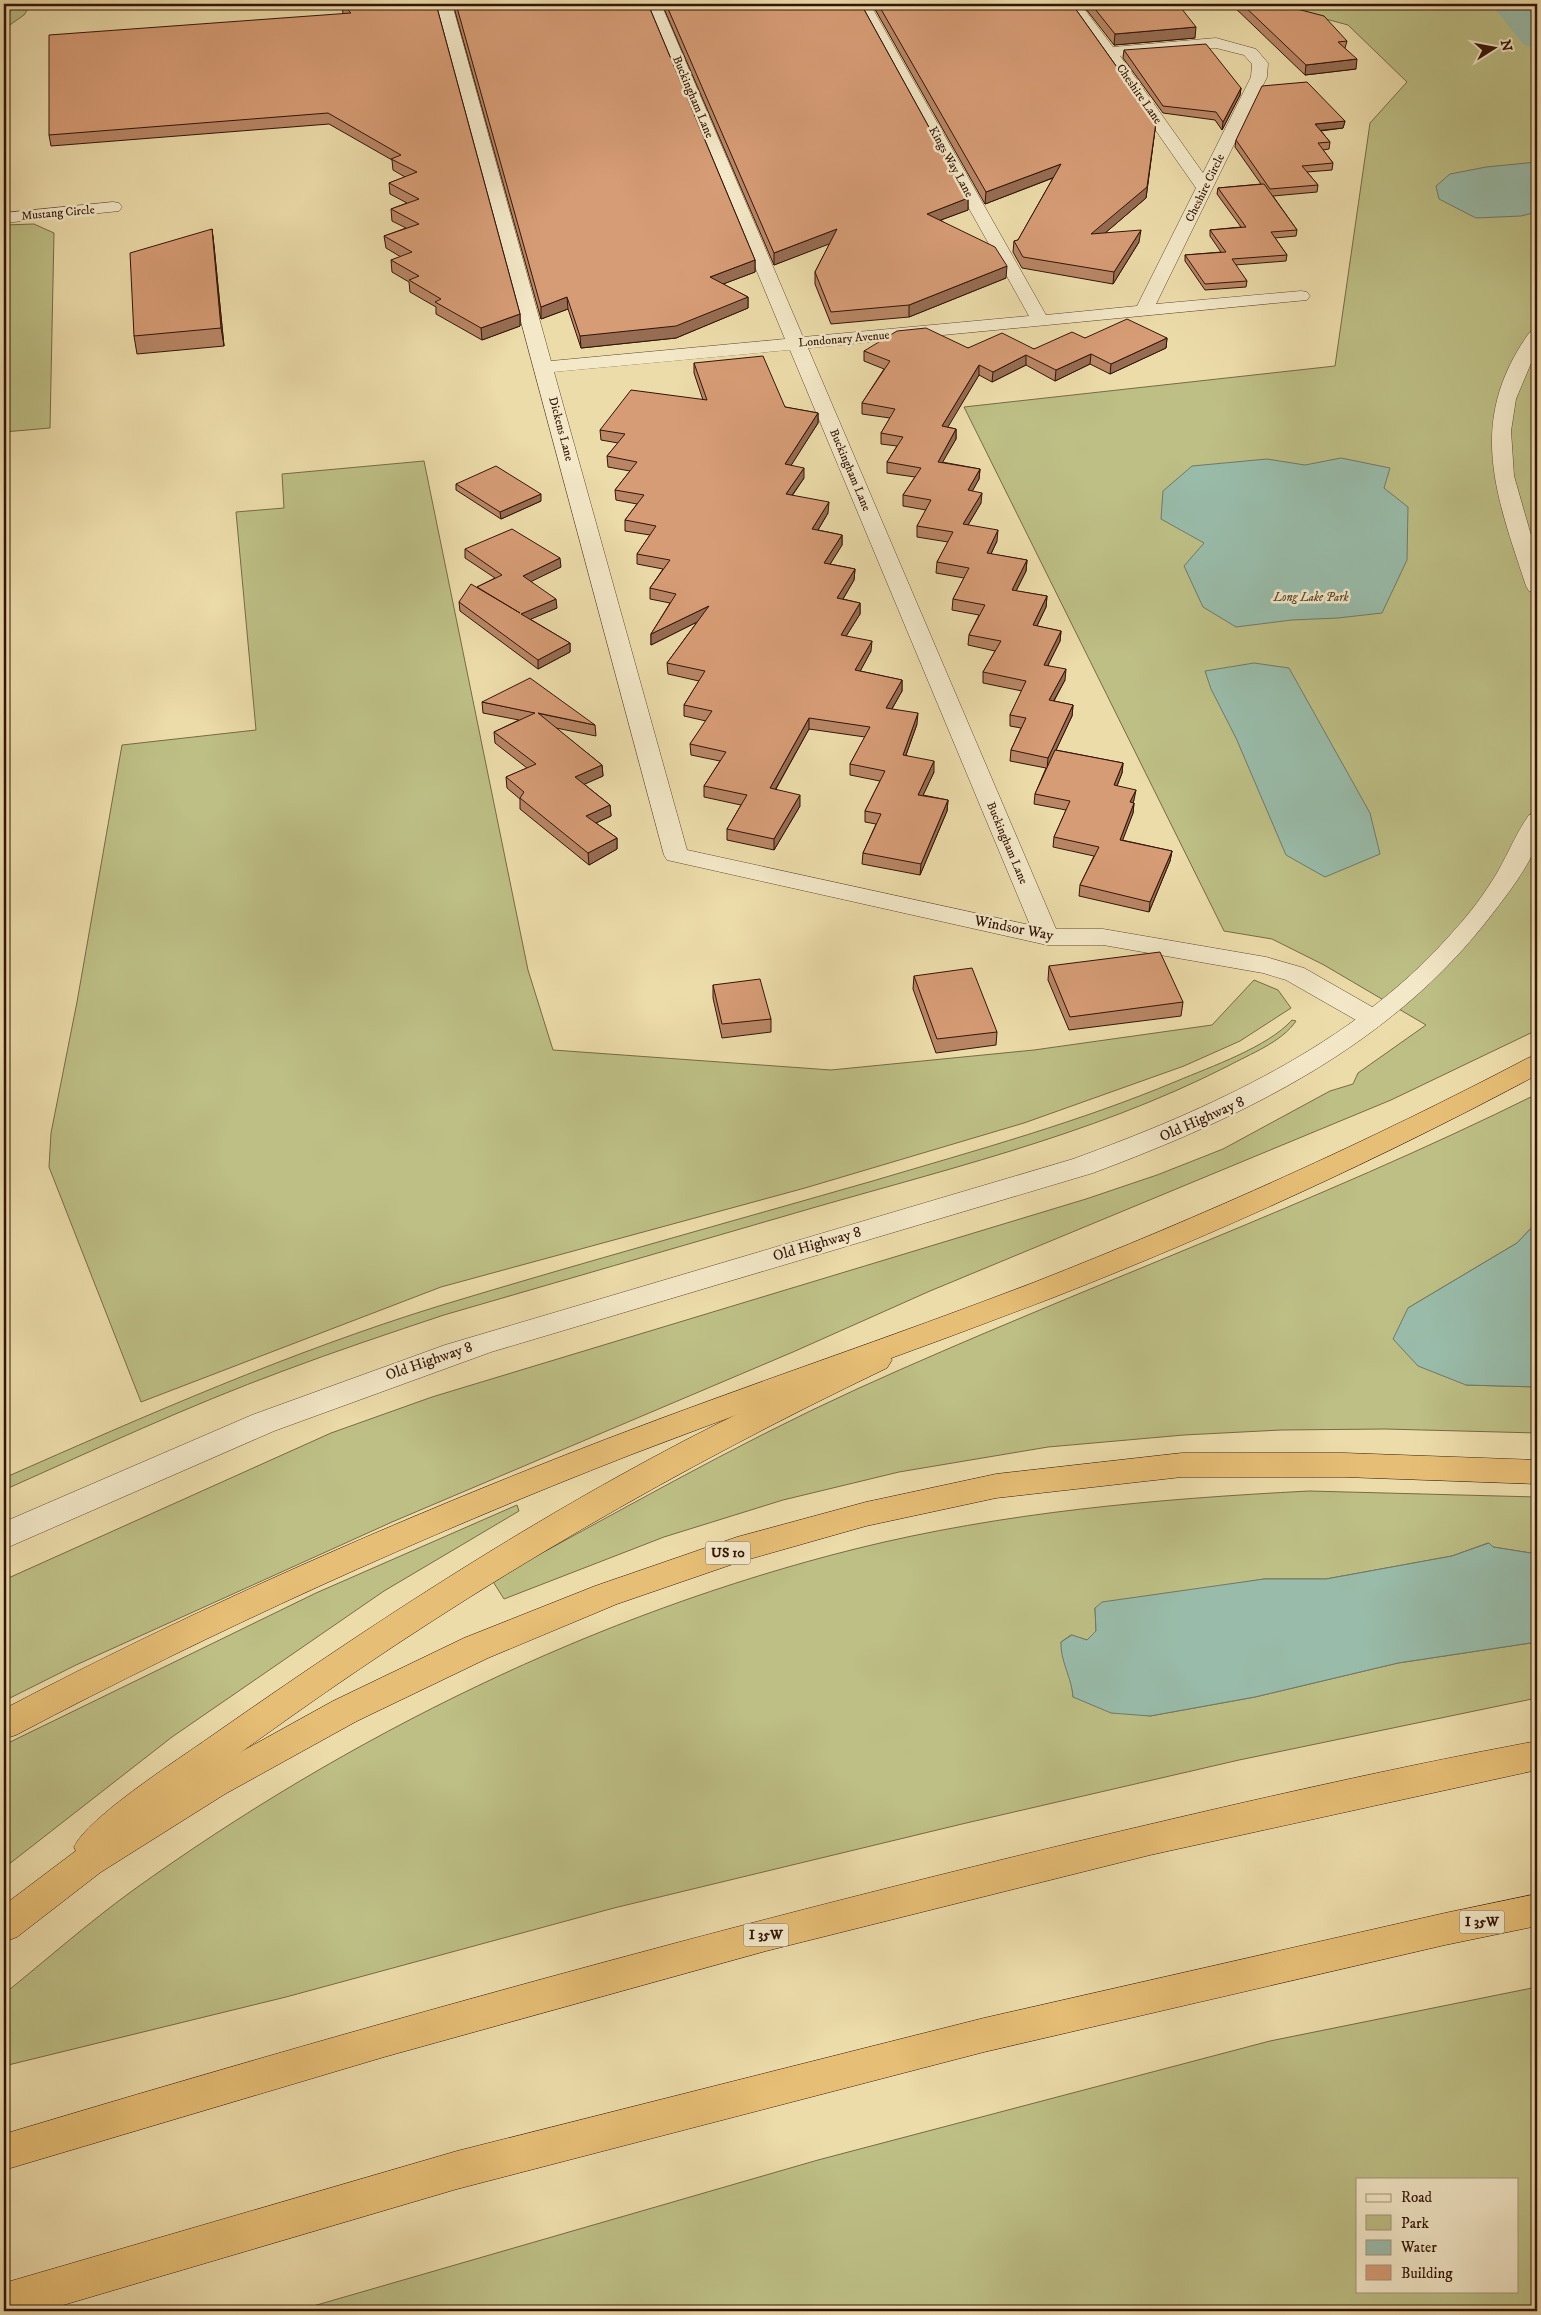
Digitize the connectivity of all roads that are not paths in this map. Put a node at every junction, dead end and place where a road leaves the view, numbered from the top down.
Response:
1 (444, 4) edge
2 (653, 4) edge
3 (862, 4) edge
4 (1070, 4) edge
5 (1109, 52) junction
6 (1205, 188) junction
7 (113, 208) dead end
8 (4, 218) edge
9 (1300, 296) dead end
10 (1144, 311) junction
11 (1040, 320) junction
12 (1537, 336) edge
13 (796, 343) junction
14 (544, 367) junction
15 (1537, 586) edge
16 (1537, 820) edge
17 (676, 855) joint
18 (1047, 937) junction
19 (1372, 1018) junction
20 (1537, 1064) edge
21 (1056, 1284) junction
22 (1537, 1472) edge
23 (4, 1536) edge
24 (4, 1725) edge
25 (1537, 1755) edge
26 (1537, 1910) edge
27 (4, 1925) edge
28 (4, 2152) edge
29 (4, 2303) edge

1 - 14 street, Dickens Lane
2 - 13 street, Buckingham Lane
3 - 11 street, Kings Way Lane
4 - 5 street, Cheshire Lane
5 - 6 street, Cheshire Lane
5 - 6 street, Cheshire Circle
6 - 10 street, Cheshire Circle
7 - 8 street, Mustang Circle
9 - 10 street
10 - 11 street, Londonary Avenue
11 - 13 street, Londonary Avenue
12 - 15 street
13 - 14 street, Londonary Avenue
13 - 18 street, Buckingham Lane
14 - 17 street, Dickens Lane
16 - 19 street, Old Highway 8
17 - 18 street, Windsor Way
18 - 19 street, Windsor Way
19 - 23 street, Old Highway 8
20 - 21 highway
21 - 24 highway
21 - 27 highway
22 - 27 highway, US 10
25 - 28 highway, I 35W
26 - 29 highway, I 35W

